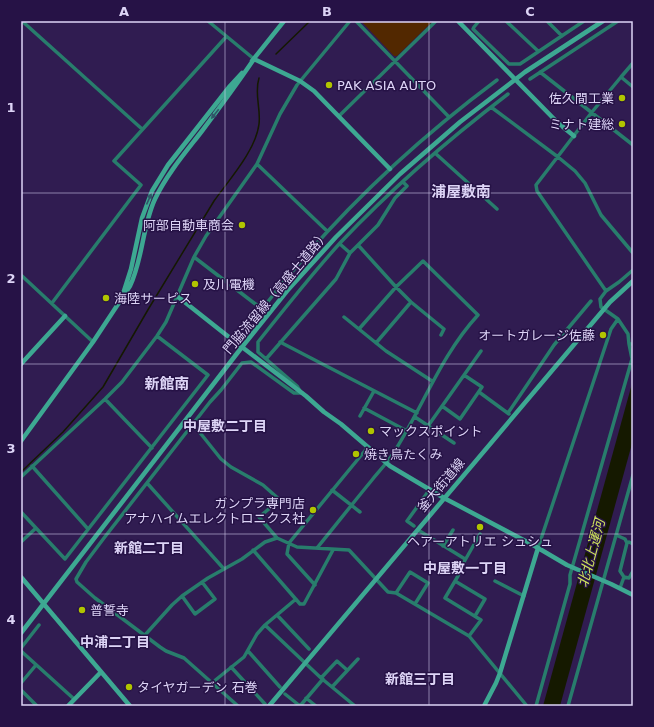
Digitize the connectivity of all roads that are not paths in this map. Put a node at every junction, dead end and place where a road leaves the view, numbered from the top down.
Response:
1 (22, 21) edge
2 (208, 21) edge
3 (284, 21) edge
4 (350, 21) edge
5 (356, 21) edge
6 (436, 21) edge
7 (458, 21) edge
8 (479, 21) edge
9 (506, 21) edge
10 (546, 21) edge
11 (584, 21) edge
12 (603, 21) edge
13 (618, 21) edge
14 (562, 36) junction
15 (226, 37) junction
16 (538, 51) junction
17 (254, 59) junction
18 (396, 61) junction
19 (633, 63) edge
20 (540, 72) junction
21 (621, 77) junction
22 (516, 79) junction
23 (530, 79) dead end
24 (497, 80) dead end
25 (300, 81) junction
26 (633, 87) edge
27 (508, 94) dead end
28 (491, 107) junction
29 (592, 112) junction
30 (339, 116) junction
31 (449, 117) junction
32 (142, 129) junction
33 (574, 136) junction
34 (633, 144) edge
35 (435, 153) junction
36 (558, 157) junction
37 (257, 164) junction
38 (390, 169) junction
39 (403, 182) junction
40 (497, 209) dead end
41 (328, 231) junction
42 (340, 244) junction
43 (358, 245) junction
44 (350, 253) junction
45 (633, 253) edge
46 (194, 257) junction
47 (633, 270) edge
48 (21, 275) edge
49 (633, 281) edge
50 (396, 287) junction
51 (606, 291) junction
52 (177, 296) junction
53 (591, 301) dead end
54 (411, 302) junction
55 (52, 303) junction
56 (604, 309) junction
57 (65, 316) junction
58 (344, 317) dead end
59 (618, 319) junction
60 (359, 329) junction
61 (441, 335) dead end
62 (157, 336) junction
63 (93, 342) junction
64 (280, 342) junction
65 (376, 343) junction
66 (631, 344) edge
67 (242, 347) junction
68 (480, 351) dead end
69 (266, 358) junction
70 (21, 364) edge
71 (464, 374) junction
72 (432, 381) junction
73 (374, 391) junction
74 (479, 392) junction
75 (302, 393) junction
76 (105, 399) junction
77 (442, 406) junction
78 (364, 408) junction
79 (508, 413) junction
80 (416, 415) junction
81 (360, 416) dead end
82 (513, 417) junction
83 (193, 424) junction
84 (428, 426) junction
85 (407, 431) junction
86 (21, 441) edge
87 (454, 443) dead end
88 (368, 447) junction
89 (152, 448) junction
90 (386, 463) junction
91 (32, 466) junction
92 (633, 475) edge
93 (21, 477) edge
94 (147, 483) junction
95 (430, 489) junction
96 (332, 490) junction
97 (444, 498) junction
98 (351, 505) junction
99 (21, 512) edge
100 (360, 512) dead end
101 (414, 526) dead end
102 (36, 528) junction
103 (88, 529) junction
104 (418, 530) junction
105 (453, 530) dead end
106 (480, 534) dead end
107 (616, 535) junction
108 (277, 538) junction
109 (21, 542) edge
110 (289, 543) junction
111 (627, 543) junction
112 (633, 544) edge
113 (443, 546) junction
114 (316, 548) junction
115 (538, 548) junction
116 (253, 550) junction
117 (333, 550) junction
118 (465, 560) junction
119 (574, 568) junction
120 (224, 569) junction
121 (633, 571) edge
122 (21, 577) edge
123 (624, 577) junction
124 (376, 579) junction
125 (602, 580) junction
126 (455, 581) junction
127 (495, 581) dead end
128 (202, 582) junction
129 (315, 585) junction
130 (620, 588) junction
131 (396, 593) junction
132 (633, 595) edge
133 (182, 596) junction
134 (524, 596) junction
135 (296, 599) junction
136 (43, 604) junction
137 (415, 604) junction
138 (277, 615) junction
139 (475, 616) junction
140 (39, 625) dead end
141 (265, 625) junction
142 (21, 633) edge
143 (144, 635) junction
144 (469, 636) junction
145 (21, 648) edge
146 (309, 650) dead end
147 (21, 651) edge
148 (248, 651) junction
149 (358, 659) dead end
150 (306, 663) junction
151 (36, 665) junction
152 (231, 667) junction
153 (347, 670) junction
154 (102, 672) junction
155 (500, 673) junction
156 (322, 678) junction
157 (213, 682) junction
158 (21, 683) edge
159 (280, 687) dead end
160 (332, 687) junction
161 (21, 690) edge
162 (285, 694) dead end
163 (306, 698) junction
164 (74, 699) junction
165 (569, 704) edge
166 (267, 705) edge
167 (38, 706) edge
168 (68, 706) edge
169 (130, 706) edge
170 (238, 706) edge
171 (300, 706) edge
172 (316, 706) edge
173 (356, 706) edge
174 (484, 706) edge
175 (527, 706) edge
176 (536, 706) edge

1 - 32 street
2 - 15 street
3 - 17 street
4 - 25 street
5 - 18 street
6 - 18 street
7 - 22 street
8 - 16 street
9 - 16 street
10 - 14 street
11 - 14 street
12 - 22 street, 門脇流留線（高盛土道路）
13 - 20 street
14 - 16 street
15 - 17 street
15 - 32 street
17 - 25 street
17 - 63 street
18 - 30 street
18 - 31 street
19 - 21 street
20 - 23 street
20 - 29 street
21 - 26 street
21 - 29 street
22 - 33 street
22 - 67 street, 門脇流留線（高盛土道路）
24 - 31 street
25 - 30 street
25 - 37 street
27 - 28 street
28 - 35 street
28 - 36 street
29 - 33 street
29 - 34 street
30 - 38 street
31 - 38 street
32 - 55 street
33 - 36 street
35 - 39 street
35 - 40 street
36 - 45 street
36 - 51 street
37 - 41 street
37 - 46 street
38 - 41 street
39 - 42 street
39 - 43 street
41 - 46 street
42 - 44 street
42 - 69 street
43 - 44 street
43 - 50 street
44 - 64 street
46 - 52 street
47 - 51 street
48 - 55 street
49 - 56 street, 釜大街道線
50 - 54 street
50 - 60 street
50 - 72 street
51 - 56 street
52 - 62 street
52 - 67 street
53 - 79 street
54 - 61 street
54 - 65 street
55 - 57 street
56 - 59 street
56 - 82 street, 釜大街道線
57 - 63 street
57 - 70 street
58 - 60 street
59 - 66 street
59 - 115 street
60 - 65 street
62 - 76 street
62 - 89 street
63 - 86 street
64 - 69 street
64 - 73 street
65 - 72 street
66 - 119 street
67 - 75 street
67 - 136 street, 門脇流留線（高盛土道路）
68 - 71 street
69 - 75 street
71 - 74 street
71 - 77 street
72 - 80 street
73 - 78 street
73 - 80 street
74 - 77 street
74 - 79 street
75 - 83 street
75 - 88 street
76 - 89 street
76 - 91 street
77 - 84 street
78 - 81 street
78 - 85 street
79 - 82 street
80 - 84 street
80 - 85 street
82 - 97 street, 釜大街道線
83 - 94 street
83 - 108 street
84 - 87 street
85 - 90 street
88 - 90 street
88 - 96 street
89 - 103 street
90 - 95 street
90 - 98 street
91 - 93 street
91 - 103 street
92 - 107 street
94 - 120 street
94 - 143 street
95 - 97 street
95 - 101 street
96 - 98 street
96 - 110 street
97 - 104 street, 釜大街道線
97 - 115 street
98 - 100 street
98 - 114 street
99 - 102 street
102 - 103 street
102 - 109 street
104 - 113 street
104 - 124 street, 釜大街道線
105 - 113 street
106 - 118 street
107 - 111 street
107 - 125 street
108 - 110 street
108 - 116 street
110 - 114 street
110 - 129 street
111 - 112 street
111 - 123 street
113 - 118 street
114 - 117 street
115 - 119 street
115 - 134 street
116 - 120 street
116 - 135 street
117 - 124 street
117 - 129 street
118 - 126 street
119 - 125 street
119 - 176 street
120 - 128 street
121 - 123 street
122 - 136 street
123 - 130 street
124 - 131 street
124 - 150 street, 釜大街道線
125 - 130 street
125 - 165 street
126 - 139 street
126 - 139 street
127 - 134 street
128 - 133 street
128 - 133 street
129 - 135 street
130 - 132 street
131 - 137 street
131 - 137 street
133 - 143 street
134 - 155 street
135 - 138 street
136 - 142 street, 門脇流留線（高盛土道路）
136 - 154 street
137 - 144 street
138 - 141 street
138 - 146 street
139 - 144 street
140 - 145 street
141 - 148 street
141 - 150 street
143 - 157 street
144 - 155 street
147 - 151 street
148 - 152 street
148 - 159 street
149 - 153 street
150 - 156 street
150 - 166 street, 釜大街道線
151 - 158 street
151 - 164 street
152 - 157 street
152 - 166 street
153 - 156 street
153 - 160 street
154 - 164 street
154 - 169 street
155 - 174 street
155 - 175 street
156 - 160 street
156 - 163 street
157 - 170 street
160 - 173 street
161 - 167 street
162 - 171 street
163 - 171 street
163 - 172 street
164 - 168 street

